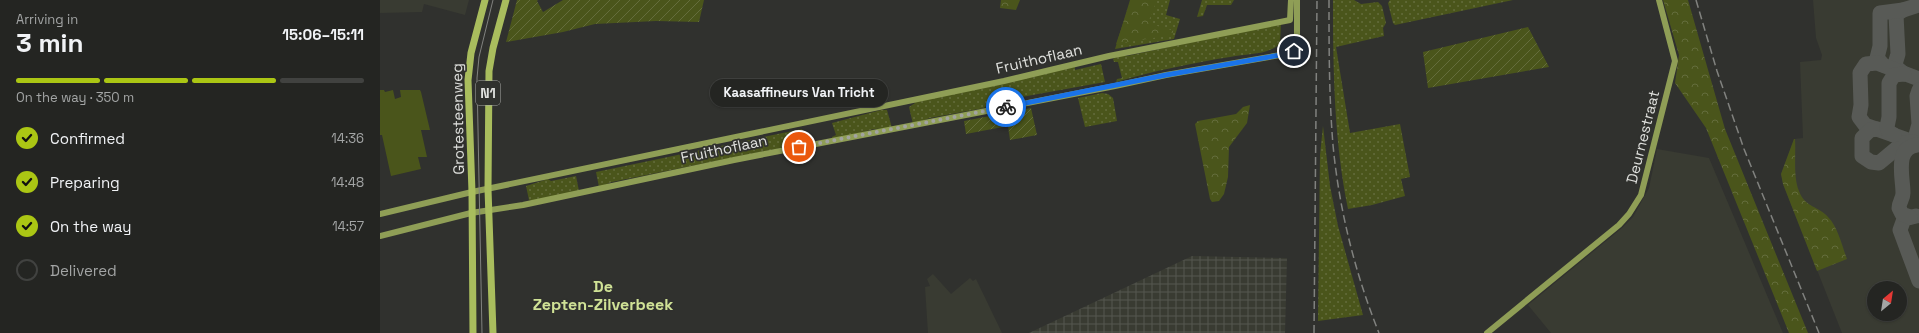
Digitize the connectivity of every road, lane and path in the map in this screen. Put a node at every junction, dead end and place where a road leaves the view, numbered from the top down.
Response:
1 (484, 0) edge
2 (506, 0) edge
3 (1291, 0) edge
4 (1297, 0) edge
5 (1659, 0) edge
6 (488, 189) junction
7 (472, 192) junction
8 (489, 210) junction
9 (471, 213) junction
10 (380, 214) edge
11 (380, 236) edge
12 (473, 333) edge
13 (493, 333) edge
14 (1487, 333) edge

1 - 7 main road, Grotesteenweg / N1
2 - 6 main road, Grotesteenweg / N1
3 - 6 street, Fruithoflaan
4 - 8 street, Fruithoflaan
5 - 14 street, Deurnestraat
6 - 7 street, Fruithoflaan
6 - 8 main road, N1
7 - 9 main road, N1
7 - 10 street, Fruithoflaan
8 - 9 street, Fruithoflaan
8 - 13 main road, N1
9 - 11 street, Fruithoflaan
9 - 12 main road, N1

